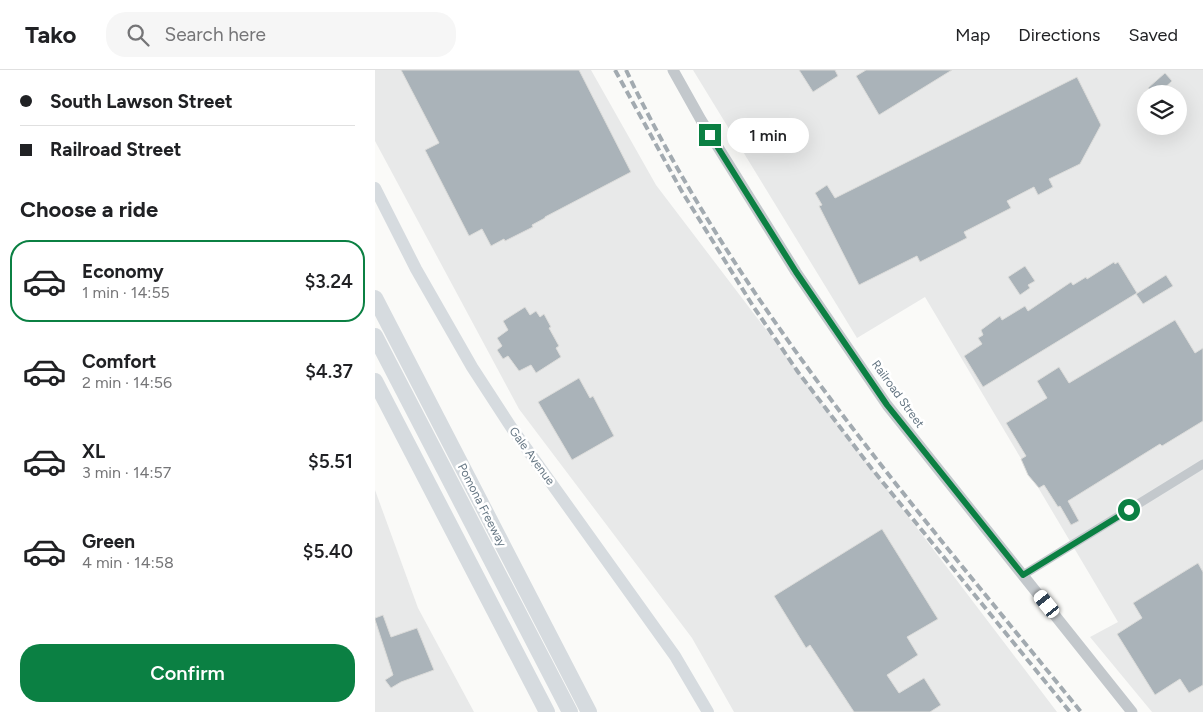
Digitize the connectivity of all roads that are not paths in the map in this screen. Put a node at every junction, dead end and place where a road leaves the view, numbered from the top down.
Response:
1 (673, 70) edge
2 (375, 188) edge
3 (375, 298) edge
4 (375, 336) edge
5 (375, 353) edge
6 (375, 381) edge
7 (1203, 464) edge
8 (1023, 575) junction
9 (547, 712) edge
10 (560, 712) edge
11 (570, 712) edge
12 (589, 712) edge
13 (708, 712) edge
14 (1133, 712) edge

1 - 8 street, Railroad Street
2 - 13 main road, Gale Avenue
3 - 12 highway, Pomona Freeway
4 - 11 highway
5 - 10 highway
6 - 9 highway
7 - 8 street
8 - 14 street, Railroad Street

